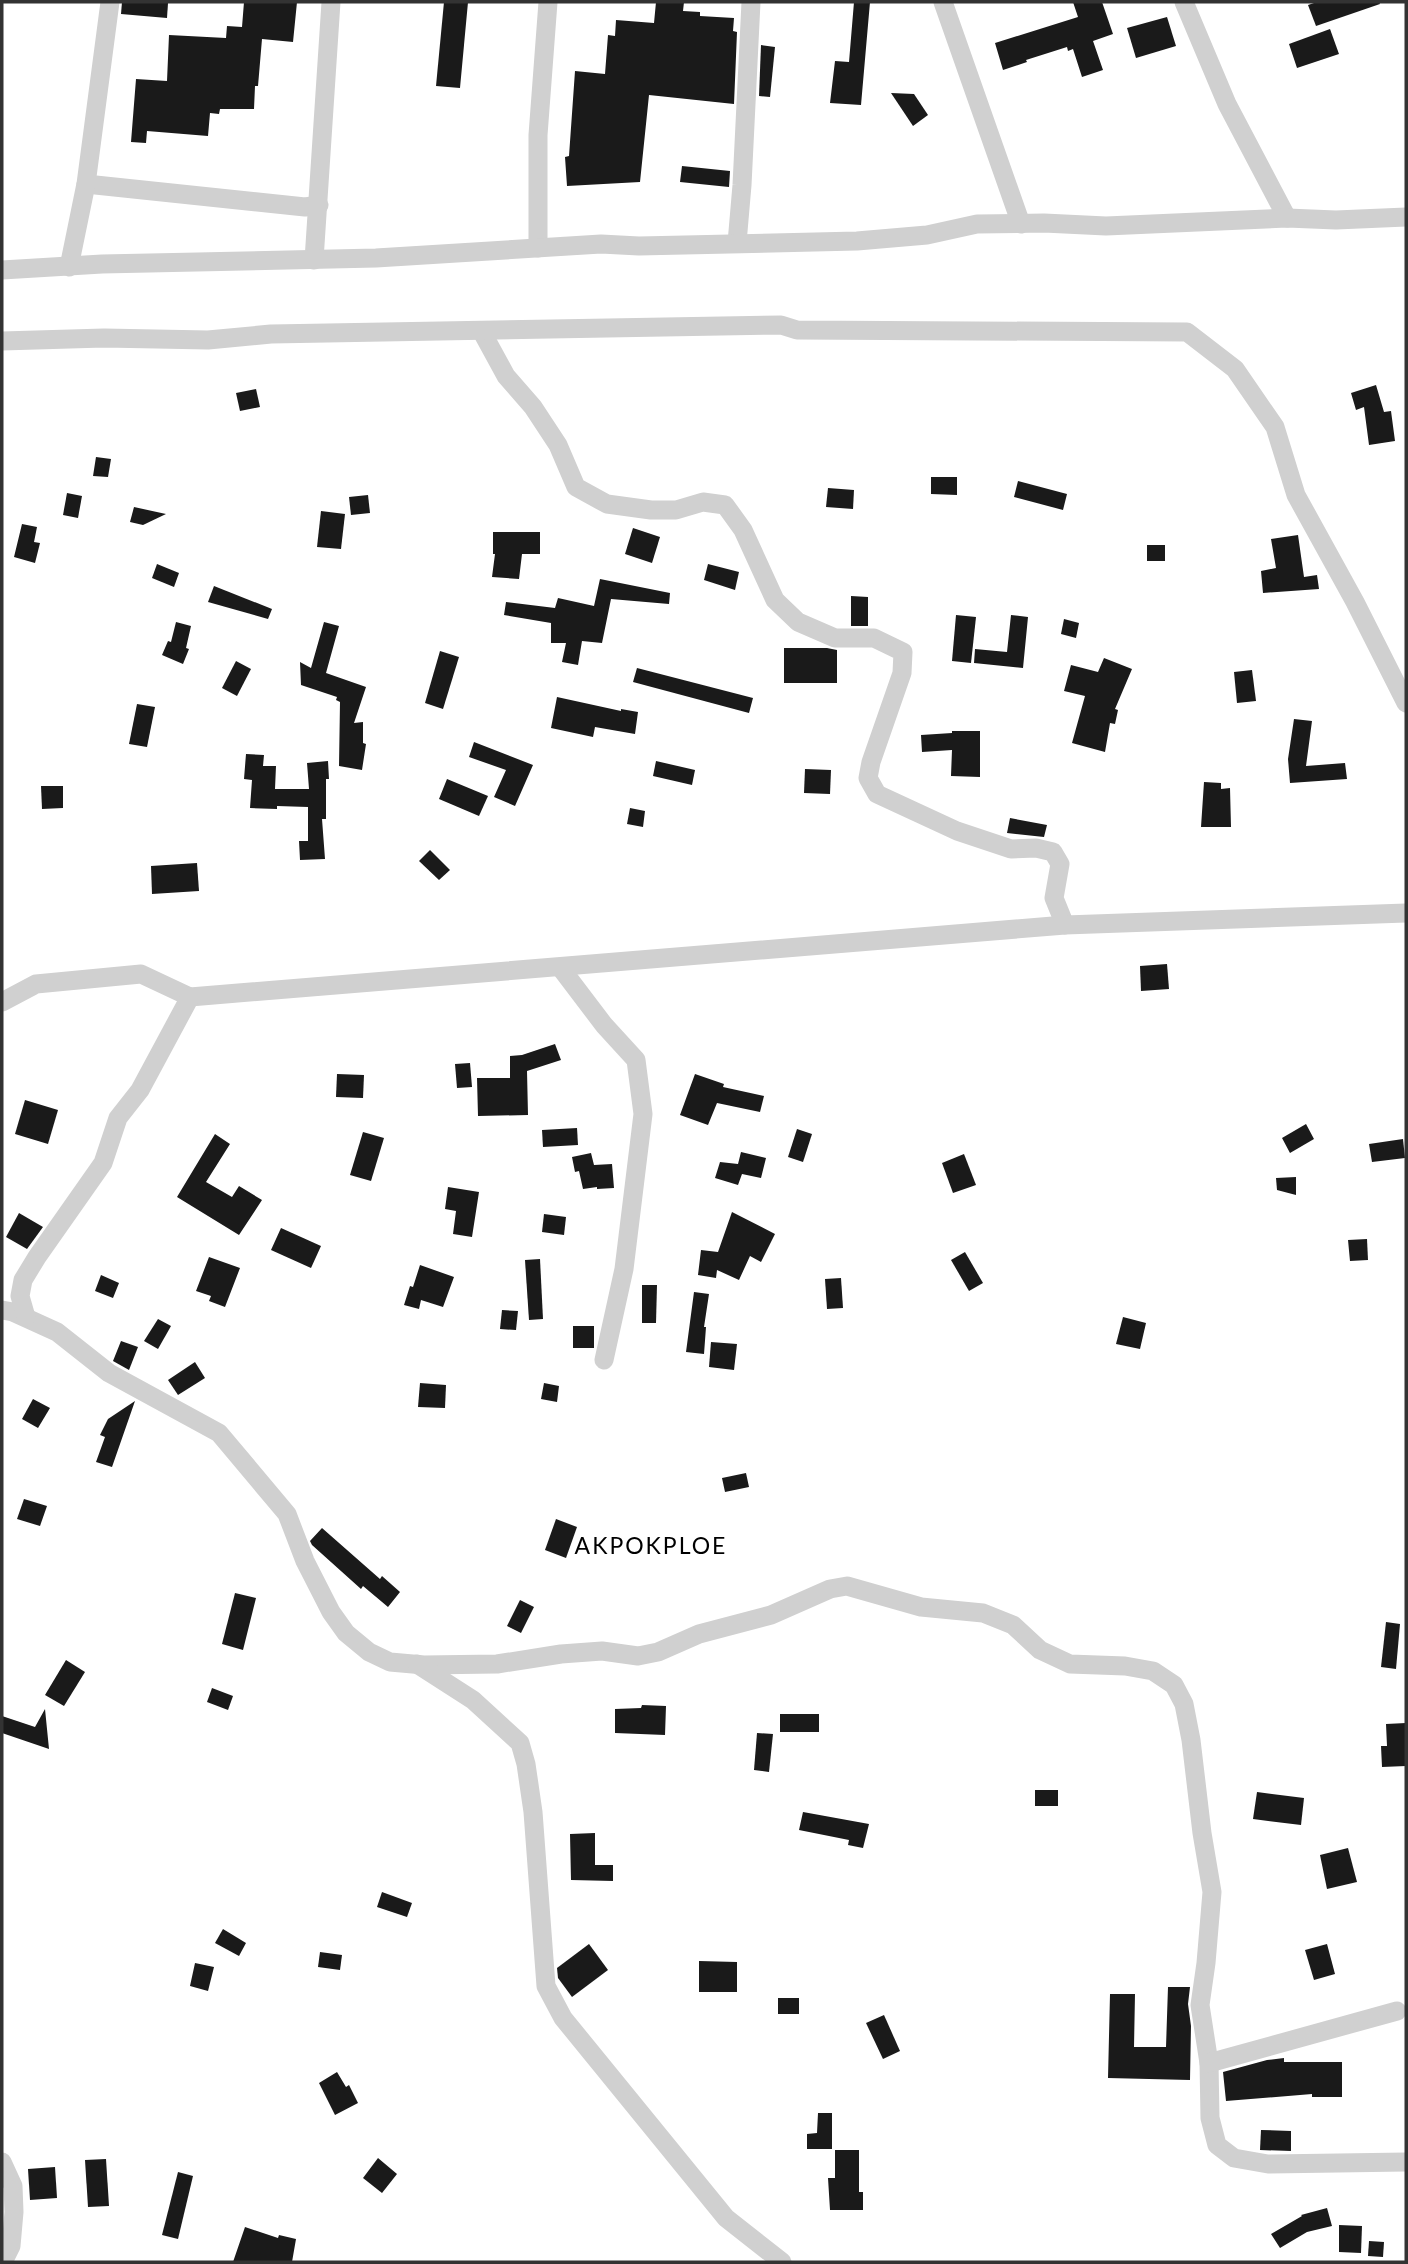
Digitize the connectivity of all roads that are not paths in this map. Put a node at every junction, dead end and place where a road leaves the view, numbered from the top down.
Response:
1 (110, 2) edge
2 (331, 2) edge
3 (548, 2) edge
4 (751, 2) edge
5 (943, 2) edge
6 (1184, 2) edge
7 (86, 184) junction
8 (319, 205) junction
9 (1406, 217) edge
10 (1287, 218) junction
11 (1021, 224) junction
12 (737, 243) junction
13 (538, 248) junction
14 (314, 260) junction
15 (69, 267) junction
16 (2, 270) edge
17 (482, 331) junction
18 (2, 341) edge
19 (1406, 703) edge
20 (1406, 913) edge
21 (1065, 925) junction
22 (560, 967) junction
23 (190, 997) junction
24 (2, 1002) edge
25 (2, 1310) edge
26 (26, 1318) junction
27 (604, 1360) dead end
28 (416, 1664) junction
29 (1397, 2011) dead end
30 (1209, 2063) junction
31 (2, 2162) edge
32 (1406, 2162) edge
33 (4, 2262) edge
34 (782, 2262) edge

1 - 7 street
2 - 8 street
3 - 13 street
4 - 12 street
5 - 11 street
6 - 10 street
7 - 8 street
7 - 15 street
8 - 14 street
9 - 10 street
10 - 11 street
11 - 12 street
12 - 13 street
13 - 14 street
14 - 15 street
15 - 16 street
17 - 18 street
17 - 19 street
17 - 21 street
20 - 21 street
21 - 22 street
22 - 23 street
22 - 27 street
23 - 24 street
23 - 26 street
25 - 26 street
26 - 28 street
28 - 30 street
28 - 34 street
29 - 30 street
30 - 32 street
31 - 33 street

